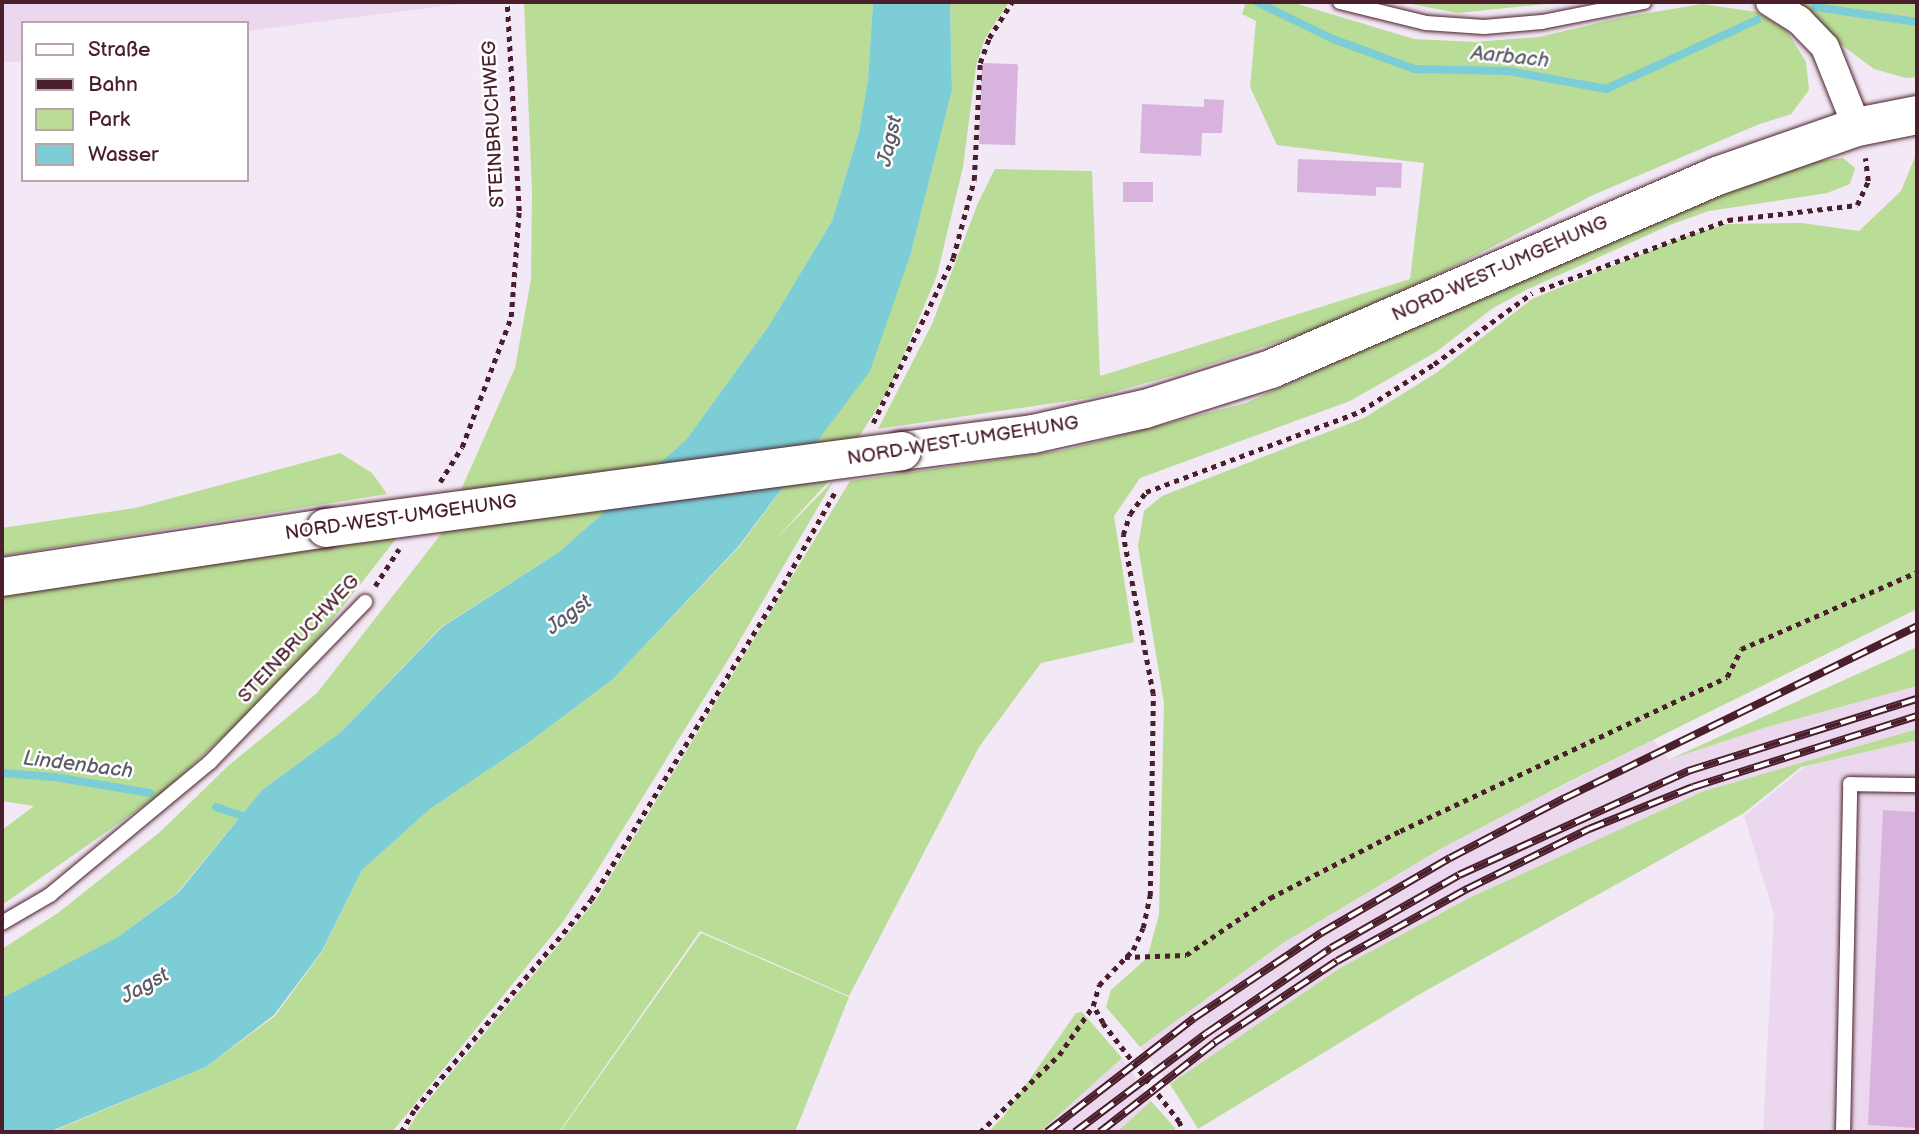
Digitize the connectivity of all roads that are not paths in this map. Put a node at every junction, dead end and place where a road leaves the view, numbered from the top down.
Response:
1 (1340, 2) edge
2 (1644, 2) edge
3 (1770, 2) edge
4 (1917, 115) edge
5 (1857, 127) junction
6 (2, 577) edge
7 (365, 602) road end
8 (1917, 785) edge
9 (2, 923) edge
10 (1843, 1132) edge

1 - 2 lane
3 - 5 street
4 - 5 main road, NORD-WEST-UMGEHUNG
5 - 6 main road, NORD-WEST-UMGEHUNG, bridge
7 - 9 lane, STEINBRUCHWEG
8 - 10 lane

